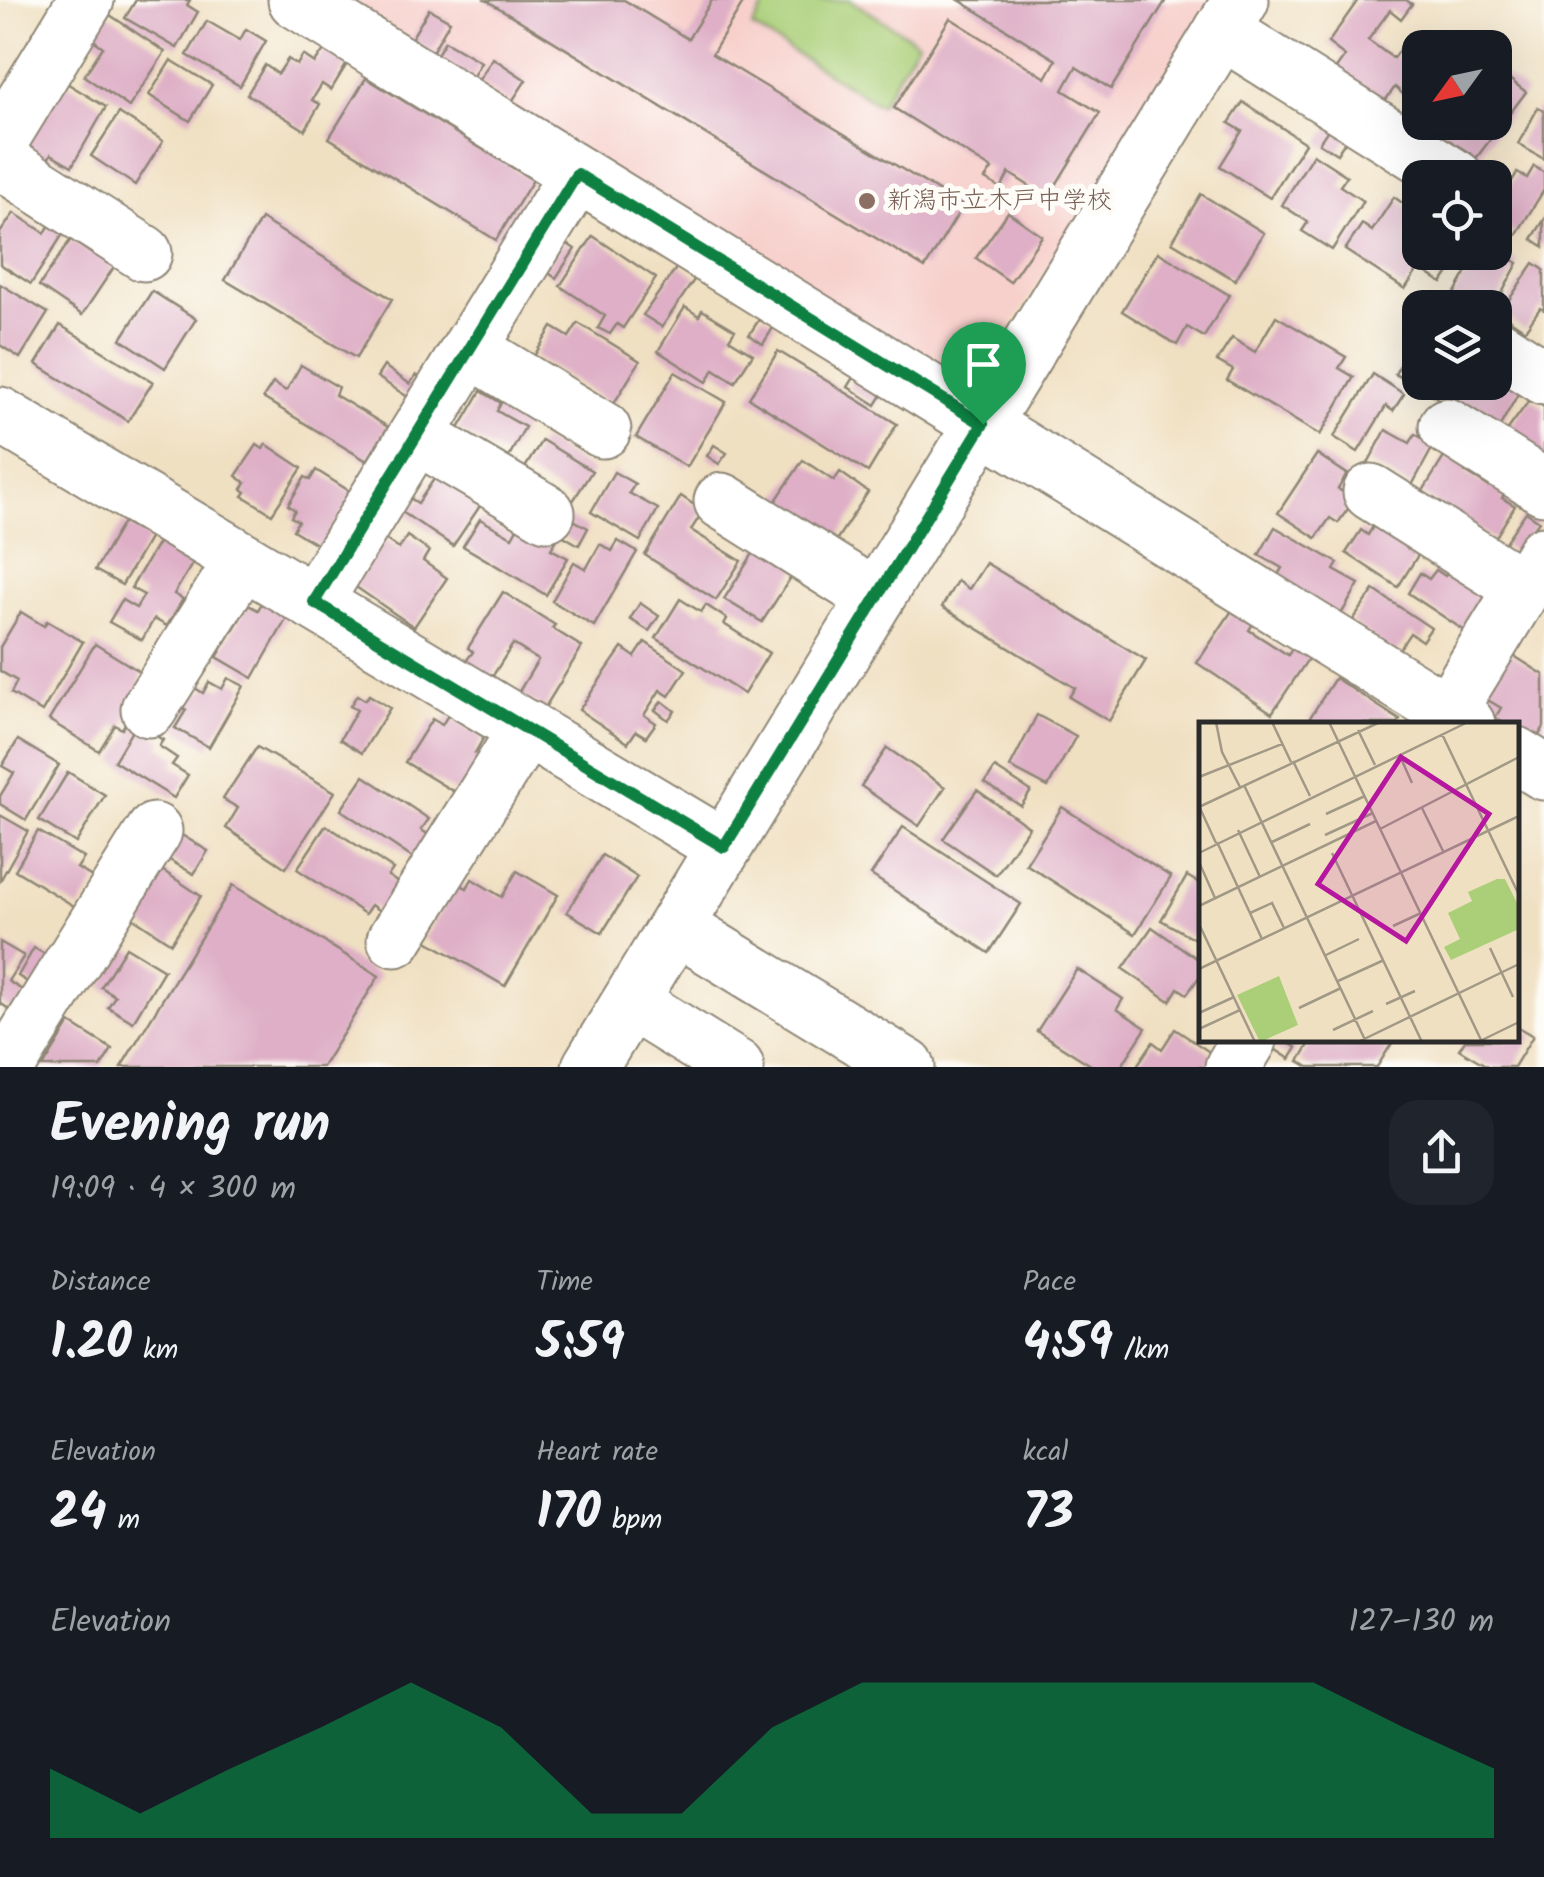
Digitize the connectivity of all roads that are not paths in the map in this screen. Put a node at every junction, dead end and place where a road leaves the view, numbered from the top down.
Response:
1 (86, 0) edge
2 (296, 0) edge
3 (1231, 15) edge
4 (0, 142) edge
5 (0, 160) edge
6 (1431, 160) edge
7 (577, 174) junction
8 (144, 253) dead end
9 (470, 349) junction
10 (1512, 357) edge
11 (1544, 377) edge
12 (0, 415) edge
13 (983, 424) junction
14 (1447, 426) dead end
15 (603, 430) dead end
16 (416, 436) junction
17 (1544, 487) edge
18 (1371, 492) dead end
19 (722, 501) dead end
20 (547, 513) dead end
21 (243, 560) junction
22 (1534, 571) edge
23 (876, 598) junction
24 (314, 602) junction
25 (150, 709) dead end
26 (1451, 720) edge
27 (526, 728) junction
28 (1519, 757) edge
29 (1544, 772) edge
30 (154, 831) dead end
31 (724, 847) junction
32 (677, 927) junction
33 (395, 939) dead end
34 (630, 1002) junction
35 (1248, 1042) edge
36 (8, 1067) edge
37 (590, 1067) edge
38 (736, 1067) edge
39 (907, 1067) edge
40 (1233, 1067) edge

1 - 4 street
2 - 7 street
3 - 6 street
3 - 13 street
5 - 8 street
7 - 9 street
7 - 13 street
9 - 15 street
9 - 16 street
10 - 11 street
12 - 21 street
13 - 23 street
13 - 26 street
14 - 17 street
16 - 20 street
16 - 24 street
18 - 22 street
19 - 23 street
21 - 24 street
21 - 25 street
22 - 26 street
23 - 31 street
24 - 27 street
27 - 31 street
27 - 33 street
28 - 29 street
30 - 36 street
31 - 32 street
32 - 34 street
32 - 39 street
34 - 37 street
34 - 38 street
35 - 40 street

